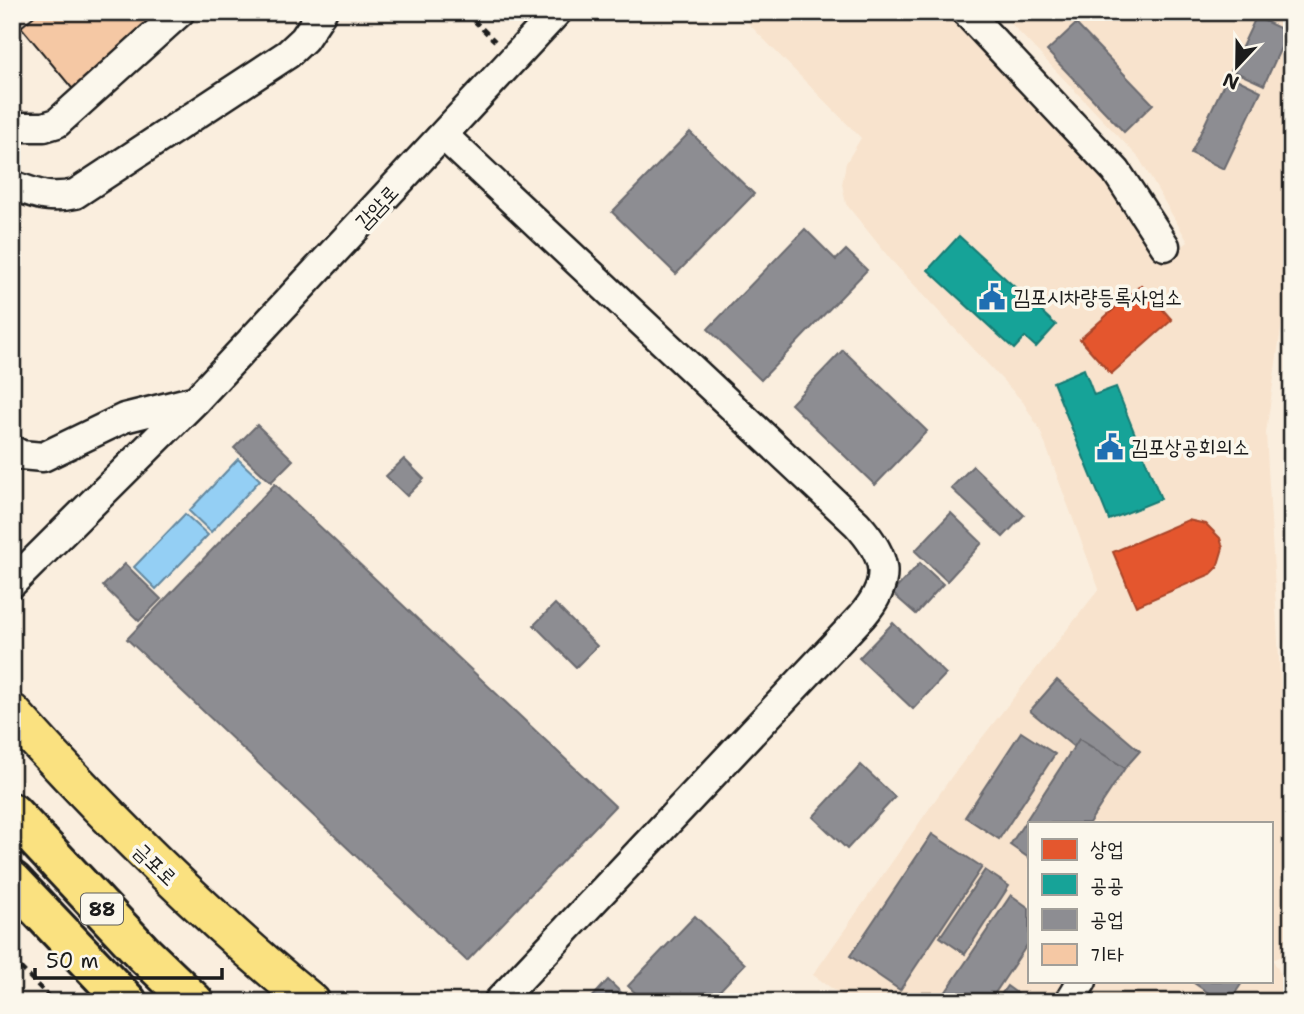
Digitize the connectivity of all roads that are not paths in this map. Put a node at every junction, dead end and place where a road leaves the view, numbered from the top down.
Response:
1 (180, 12) edge
2 (322, 12) edge
3 (557, 12) edge
4 (966, 12) edge
5 (12, 127) edge
6 (444, 136) junction
7 (12, 185) edge
8 (1166, 246) dead end
9 (196, 400) junction
10 (12, 450) edge
11 (12, 583) edge
12 (12, 713) edge
13 (12, 813) edge
14 (12, 881) edge
15 (1081, 982) edge
16 (127, 1002) edge
17 (194, 1002) edge
18 (311, 1002) edge
19 (498, 1002) edge
20 (1069, 1002) edge

1 - 5 street
2 - 7 street
3 - 6 street, 감암로
4 - 8 street
6 - 9 street, 감암로
6 - 19 street
9 - 10 street
9 - 11 street, 감암로
12 - 18 main road, 금포로
13 - 17 highway, 88
14 - 16 highway, 88
15 - 20 street

